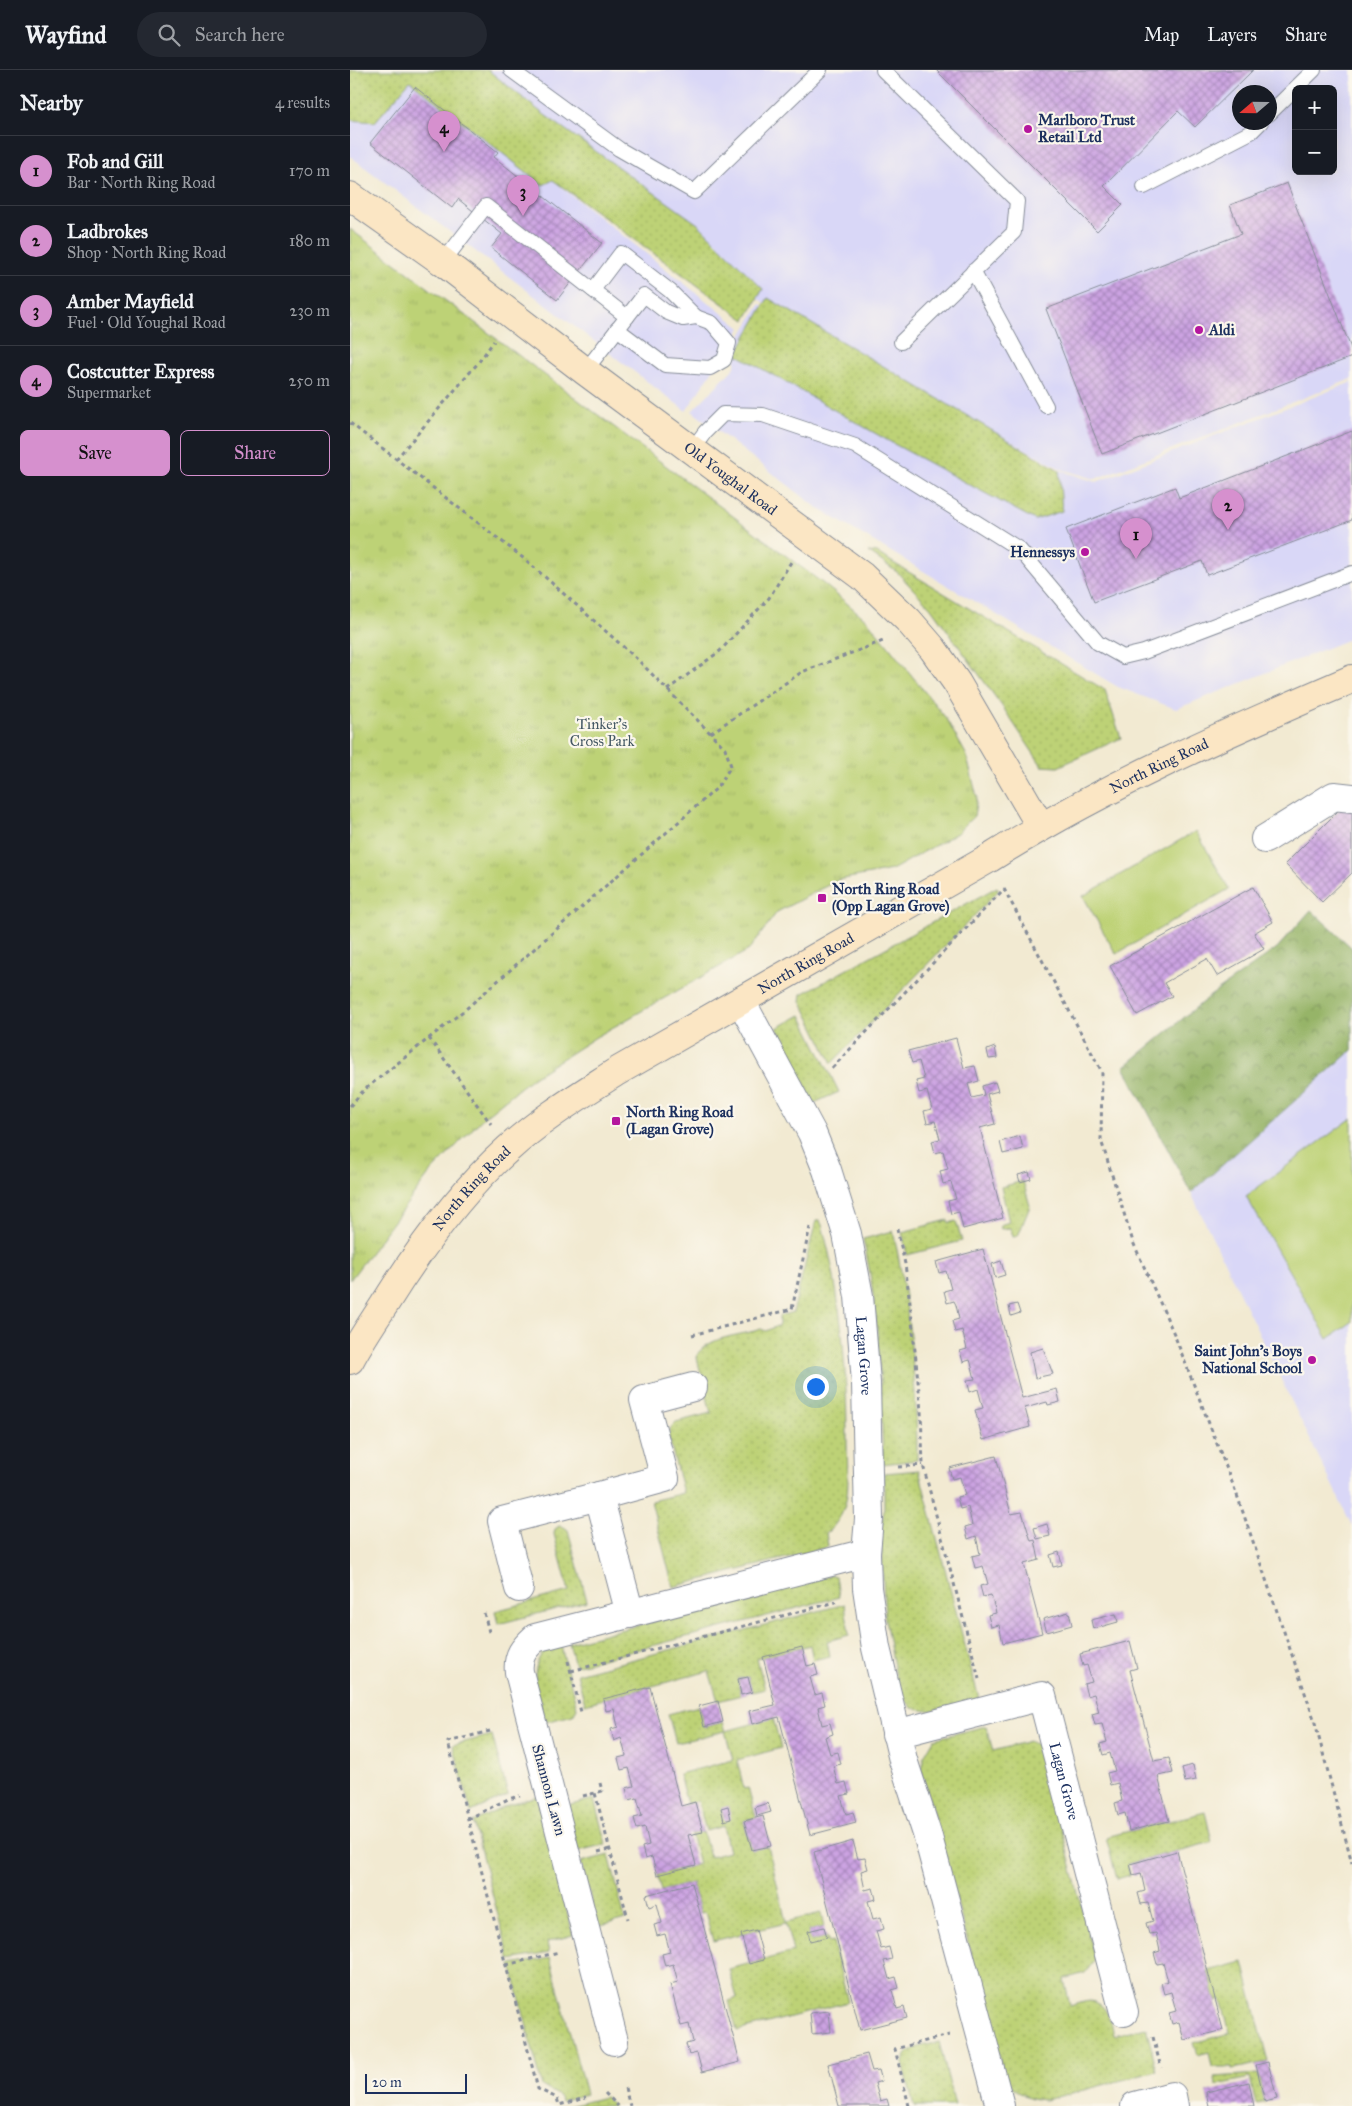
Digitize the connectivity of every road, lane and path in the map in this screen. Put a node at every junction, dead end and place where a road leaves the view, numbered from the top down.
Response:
1 (511, 70) edge
2 (820, 70) edge
3 (883, 70) edge
4 (1314, 70) edge
5 (1277, 107) edge
6 (1253, 130) edge
7 (1144, 187) dead end
8 (350, 196) edge
9 (443, 262) junction
10 (973, 271) junction
11 (593, 290) junction
12 (626, 317) junction
13 (696, 317) junction
14 (617, 329) junction
15 (498, 334) dead end
16 (901, 342) dead end
17 (585, 371) junction
18 (1046, 406) dead end
19 (350, 422) edge
20 (691, 451) junction
21 (396, 459) junction
22 (795, 555) dead end
23 (1352, 573) edge
24 (891, 638) dead end
25 (1352, 679) edge
26 (667, 690) junction
27 (710, 733) junction
28 (1352, 798) edge
29 (1040, 826) junction
30 (1266, 839) dead end
31 (742, 1000) junction
32 (429, 1038) junction
33 (832, 1068) dead end
34 (350, 1106) edge
35 (492, 1124) dead end
36 (811, 1223) dead end
37 (897, 1229) dead end
38 (692, 1335) dead end
39 (350, 1360) edge
40 (693, 1387) dead end
41 (599, 1496) junction
42 (866, 1553) junction
43 (519, 1588) dead end
44 (868, 1594) junction
45 (484, 1613) dead end
46 (630, 1614) junction
47 (489, 1632) dead end
48 (571, 1671) dead end
49 (988, 1711) junction
50 (490, 1731) dead end
51 (896, 1734) junction
52 (600, 1784) dead end
53 (549, 1788) junction
54 (468, 1819) junction
55 (1352, 1863) edge
56 (628, 1919) dead end
57 (589, 1944) junction
58 (506, 1965) junction
59 (1124, 2012) dead end
60 (979, 2027) junction
61 (614, 2041) dead end
62 (626, 2088) dead end
63 (605, 2093) dead end
64 (586, 2098) dead end
65 (559, 2105) edge
66 (618, 2106) edge
67 (630, 2106) edge
68 (909, 2106) edge
69 (1000, 2106) edge
70 (1135, 2106) edge
71 (1174, 2106) edge

1 - 2 lane
3 - 10 lane
4 - 5 lane
6 - 7 lane
8 - 9 main road, Old Youghal Road
9 - 11 lane
9 - 17 main road, Old Youghal Road
10 - 16 lane
10 - 18 lane
11 - 12 lane
11 - 13 lane
12 - 13 lane
12 - 14 lane
13 - 14 lane
14 - 17 lane
15 - 21 path
17 - 20 main road, Old Youghal Road
19 - 21 path
20 - 23 lane
20 - 29 main road, Old Youghal Road
21 - 26 path
22 - 26 path
24 - 27 path
25 - 29 main road, North Ring Road
26 - 27 path
27 - 32 path
28 - 30 street
29 - 31 main road, North Ring Road
31 - 39 main road, North Ring Road
31 - 42 street, Lagan Grove
32 - 34 path
32 - 35 path
33 - 55 path
36 - 38 path
37 - 49 path
40 - 41 street
41 - 43 street
41 - 46 street
42 - 44 street, Lagan Grove
42 - 46 street, Shannon Lawn
44 - 48 path
44 - 51 street, Lagan Grove
45 - 47 path
46 - 53 street, Shannon Lawn
49 - 51 street, Lagan Grove
49 - 59 street, Lagan Grove
50 - 54 path
51 - 60 street, Lagan Grove
52 - 56 path
53 - 54 path
53 - 57 street, Shannon Lawn
54 - 58 path
57 - 58 path
57 - 61 street, Shannon Lawn
58 - 65 path
60 - 68 path
60 - 69 street, Lagan Grove
62 - 67 path
63 - 66 path
64 - 65 path
70 - 71 street

